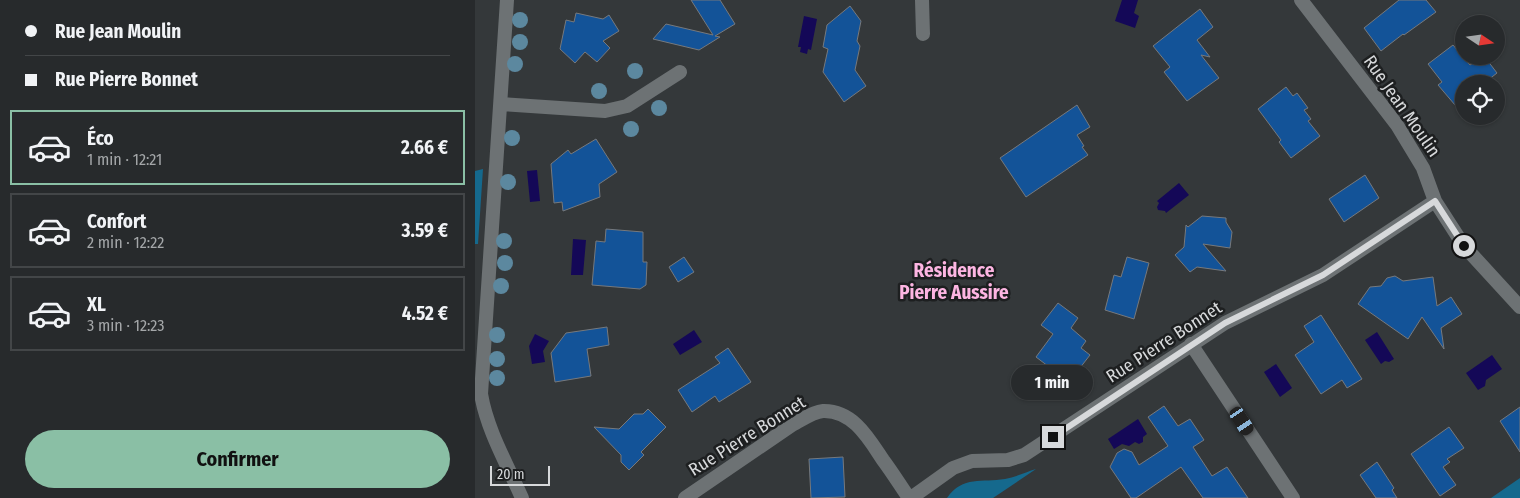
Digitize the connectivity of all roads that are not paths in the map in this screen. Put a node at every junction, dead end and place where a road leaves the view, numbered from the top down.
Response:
1 (507, 0) edge
2 (922, 0) edge
3 (1301, 0) edge
4 (923, 34) dead end
5 (680, 72) dead end
6 (501, 104) junction
7 (1435, 201) junction
8 (1520, 307) edge
9 (1191, 344) junction
10 (522, 498) edge
11 (685, 498) edge
12 (910, 498) edge
13 (1293, 498) edge

1 - 6 street
2 - 4 street
3 - 7 street, Rue Jean Moulin
5 - 6 street
6 - 10 street
7 - 8 street, Rue Jean Moulin
7 - 9 street, Rue Pierre Bonnet
9 - 12 street, Rue Pierre Bonnet
9 - 13 street
11 - 12 street, Rue Pierre Bonnet

